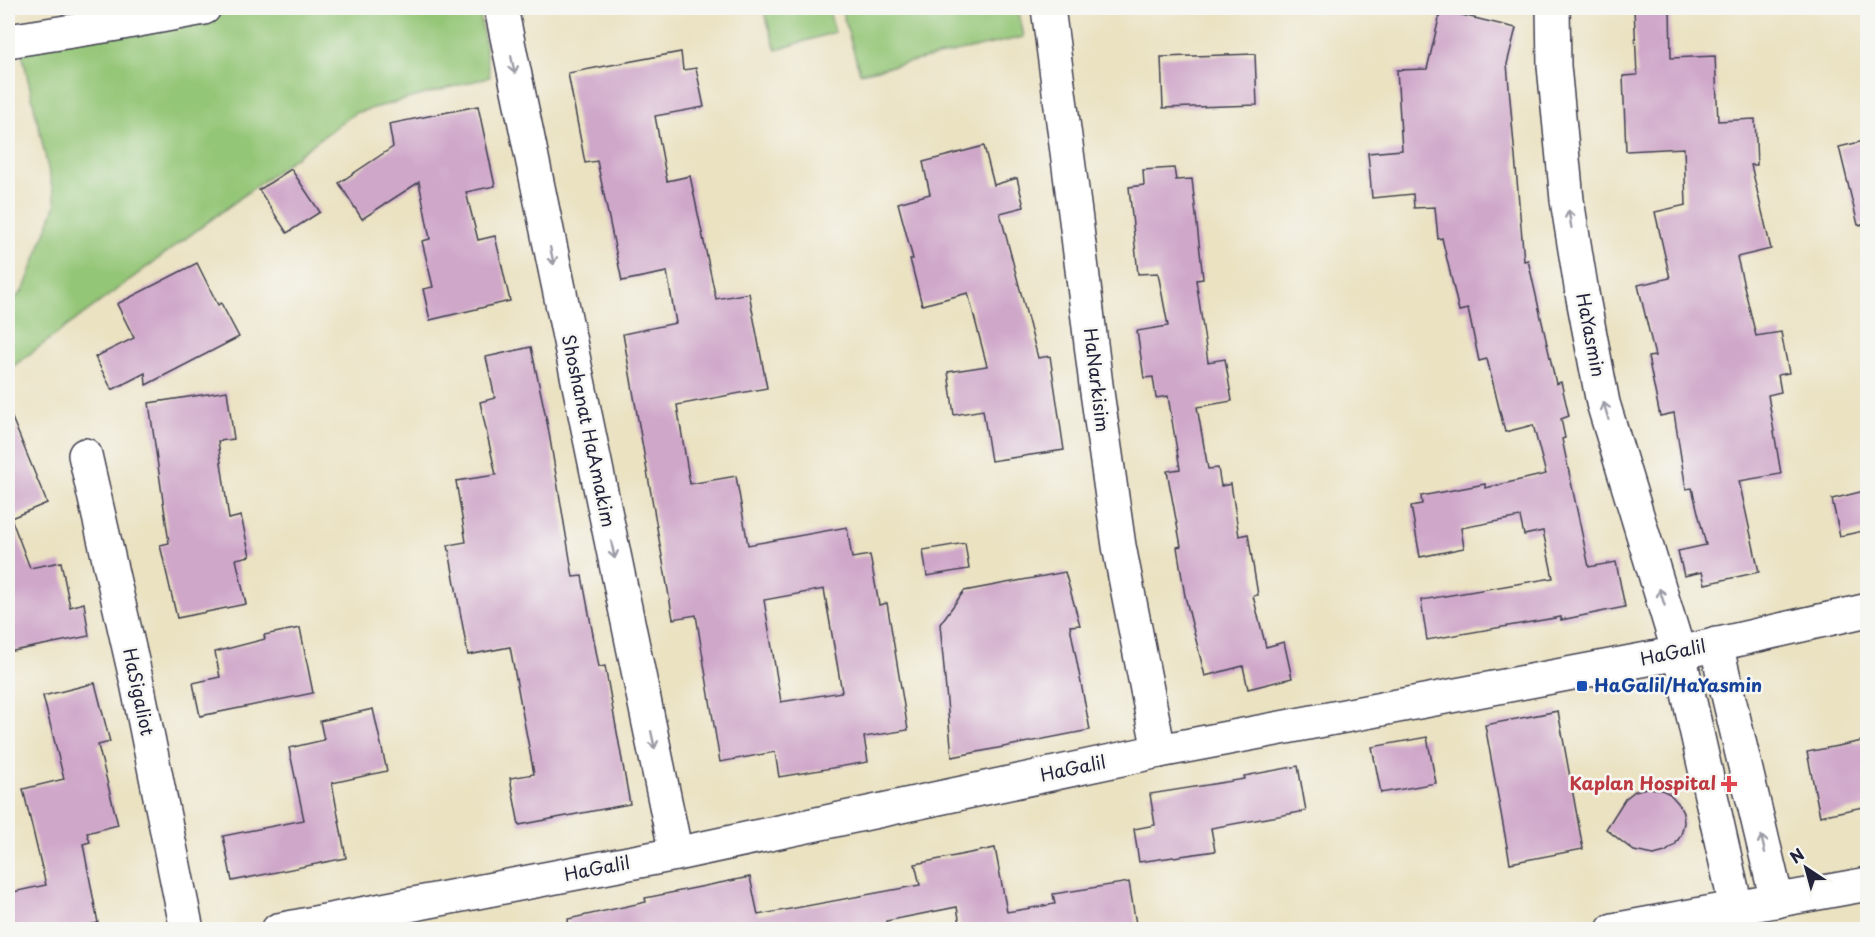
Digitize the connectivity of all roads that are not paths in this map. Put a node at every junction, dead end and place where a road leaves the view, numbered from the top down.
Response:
1 (204, 8) edge
2 (501, 8) edge
3 (1048, 8) edge
4 (1553, 8) edge
5 (8, 41) edge
6 (85, 455) dead end
7 (1868, 610) edge
8 (1697, 649) junction
9 (1159, 751) junction
10 (676, 854) junction
11 (1866, 890) edge
12 (1756, 904) junction
13 (187, 930) edge
14 (278, 930) edge
15 (1612, 930) edge

1 - 5 street
2 -> 10 street, Shoshanat HaAmakim
3 - 9 street, HaNarkisim
8 -> 4 street, HaYasmin
6 - 13 street, HaSigaliot
7 - 8 street, HaGalil
8 - 9 street, HaGalil
12 -> 8 street
8 - 12 street
9 - 10 street, HaGalil
10 - 14 street, HaGalil
11 - 12 street
12 - 15 street

